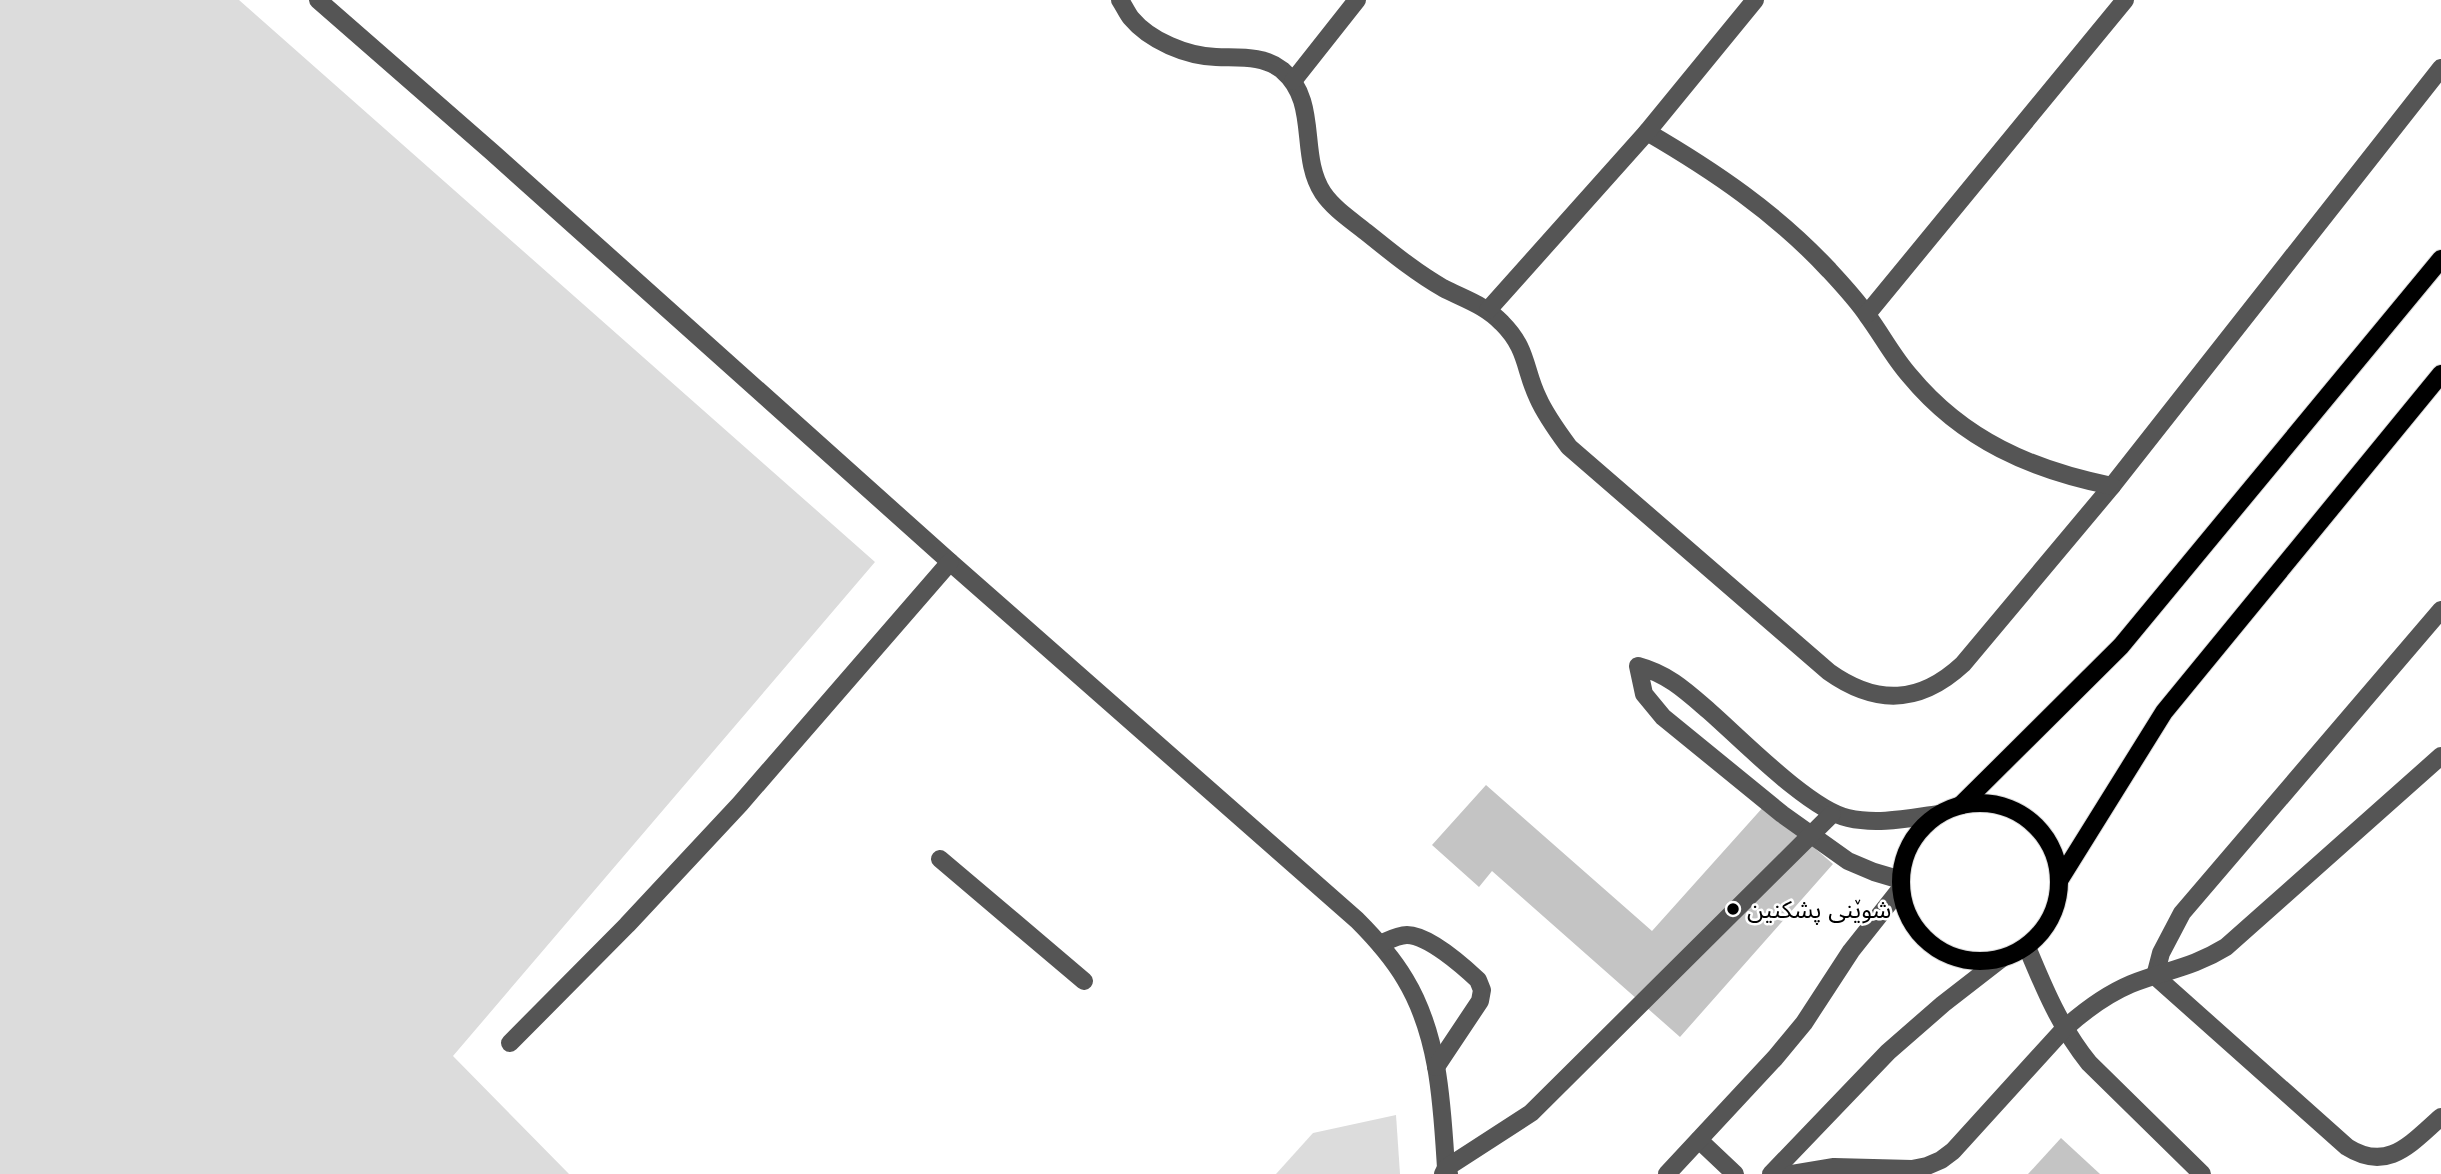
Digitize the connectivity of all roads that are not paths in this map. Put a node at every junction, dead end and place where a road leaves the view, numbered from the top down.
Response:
1 (318, 0) edge
2 (1120, 0) edge
3 (1357, 0) edge
4 (1755, 0) edge
5 (2125, 0) edge
6 (2441, 68) edge
7 (1293, 81) junction
8 (1647, 132) junction
9 (2441, 259) edge
10 (1488, 310) junction
11 (1867, 314) junction
12 (2441, 374) edge
13 (2112, 485) junction
14 (950, 562) junction
15 (2441, 610) edge
16 (2441, 756) edge
17 (1961, 805) junction
18 (1832, 814) junction
19 (1939, 814) junction
20 (1810, 834) junction
21 (940, 859) dead end
22 (2060, 879) junction
23 (1901, 884) junction
24 (1380, 944) junction
25 (2027, 947) junction
26 (2001, 959) junction
27 (2155, 976) junction
28 (1084, 981) dead end
29 (2064, 1029) junction
30 (510, 1043) dead end
31 (1436, 1067) junction
32 (2441, 1117) edge
33 (1699, 1140) junction
34 (1446, 1172) edge
35 (1667, 1174) edge
36 (1735, 1174) edge
37 (1771, 1174) edge
38 (1792, 1174) edge
39 (2202, 1174) edge

1 - 14 street
2 - 7 street
3 - 7 street
4 - 8 street
5 - 11 street
6 - 13 street
7 - 10 street
8 - 10 street
8 - 11 street
9 - 17 main road
10 - 13 street
11 - 13 street
12 - 22 main road
14 - 24 street
14 - 30 street
15 - 27 street
16 - 27 street
17 - 19 main road
17 - 22 main road
18 - 19 street
18 - 20 street
18 - 20 street
19 - 23 main road
20 - 23 street
20 - 34 street
21 - 28 street
22 - 25 main road
23 - 26 main road
23 - 33 street
24 - 31 street
24 - 31 street
25 - 26 main road
25 - 29 street
26 - 37 street
27 - 29 street
27 - 32 street
29 - 38 street
29 - 39 street
31 - 34 street
33 - 35 street
33 - 36 street

